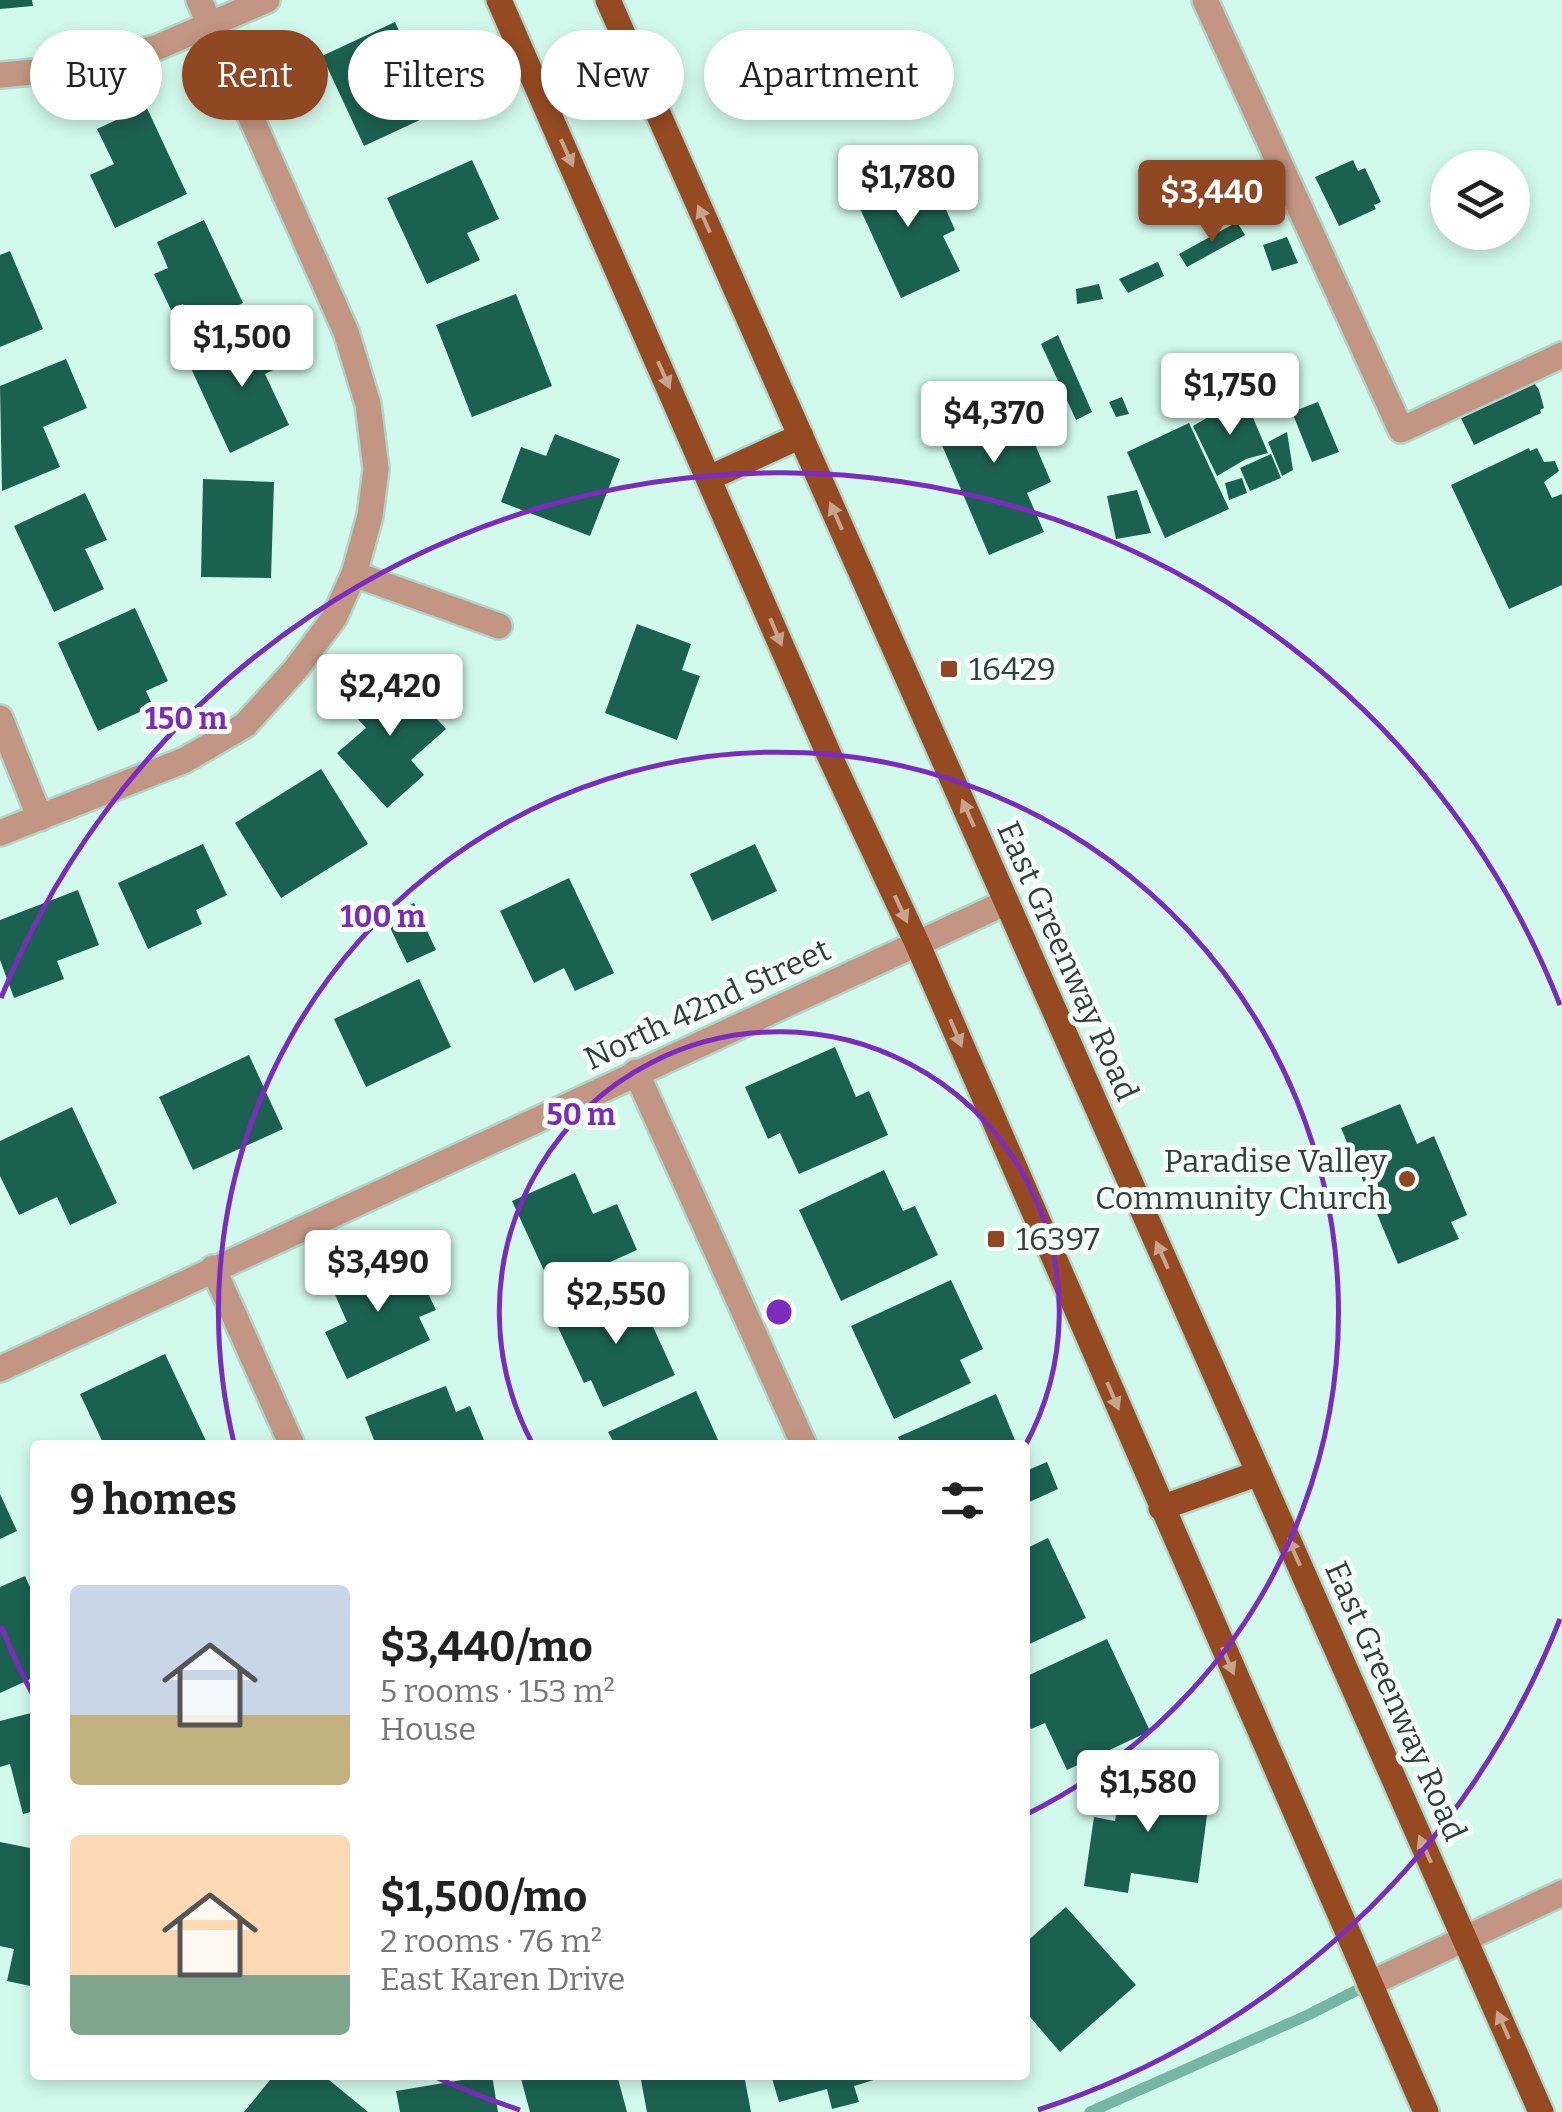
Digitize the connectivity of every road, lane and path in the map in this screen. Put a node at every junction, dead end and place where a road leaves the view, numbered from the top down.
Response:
1 (199, 0) edge
2 (267, 0) edge
3 (499, 0) edge
4 (608, 0) edge
5 (1205, 0) edge
6 (210, 24) junction
7 (0, 75) edge
8 (1562, 355) edge
9 (801, 436) junction
10 (709, 478) junction
11 (354, 574) junction
12 (499, 626) dead end
13 (0, 718) edge
14 (40, 818) junction
15 (0, 833) edge
16 (1007, 902) junction
17 (917, 943) junction
18 (636, 1072) junction
19 (214, 1268) junction
20 (0, 1370) edge
21 (290, 1440) edge
22 (802, 1440) edge
23 (1259, 1473) junction
24 (1161, 1508) junction
25 (1562, 1892) edge
26 (1465, 1938) junction
27 (1369, 1984) junction
28 (1426, 2112) edge
29 (1542, 2112) edge

1 - 6 street
2 - 6 street
3 -> 10 main road
9 -> 4 main road, East Greenway Road
5 - 8 street
6 - 7 street
6 - 11 street
9 - 10 main road
16 -> 9 main road, East Greenway Road
10 -> 17 main road
11 - 12 street
11 - 14 street
13 - 14 street
14 - 15 street
16 - 17 street, North 42nd Street
23 -> 16 main road, East Greenway Road
17 - 18 street, North 42nd Street
17 -> 24 main road
18 - 19 street, North 42nd Street
18 - 22 street
19 - 20 street, North 42nd Street
19 - 21 street
23 - 24 main road
26 -> 23 main road, East Greenway Road
24 -> 27 main road
25 - 26 street
26 - 27 street
29 -> 26 main road, East Greenway Road
27 - 28 main road

